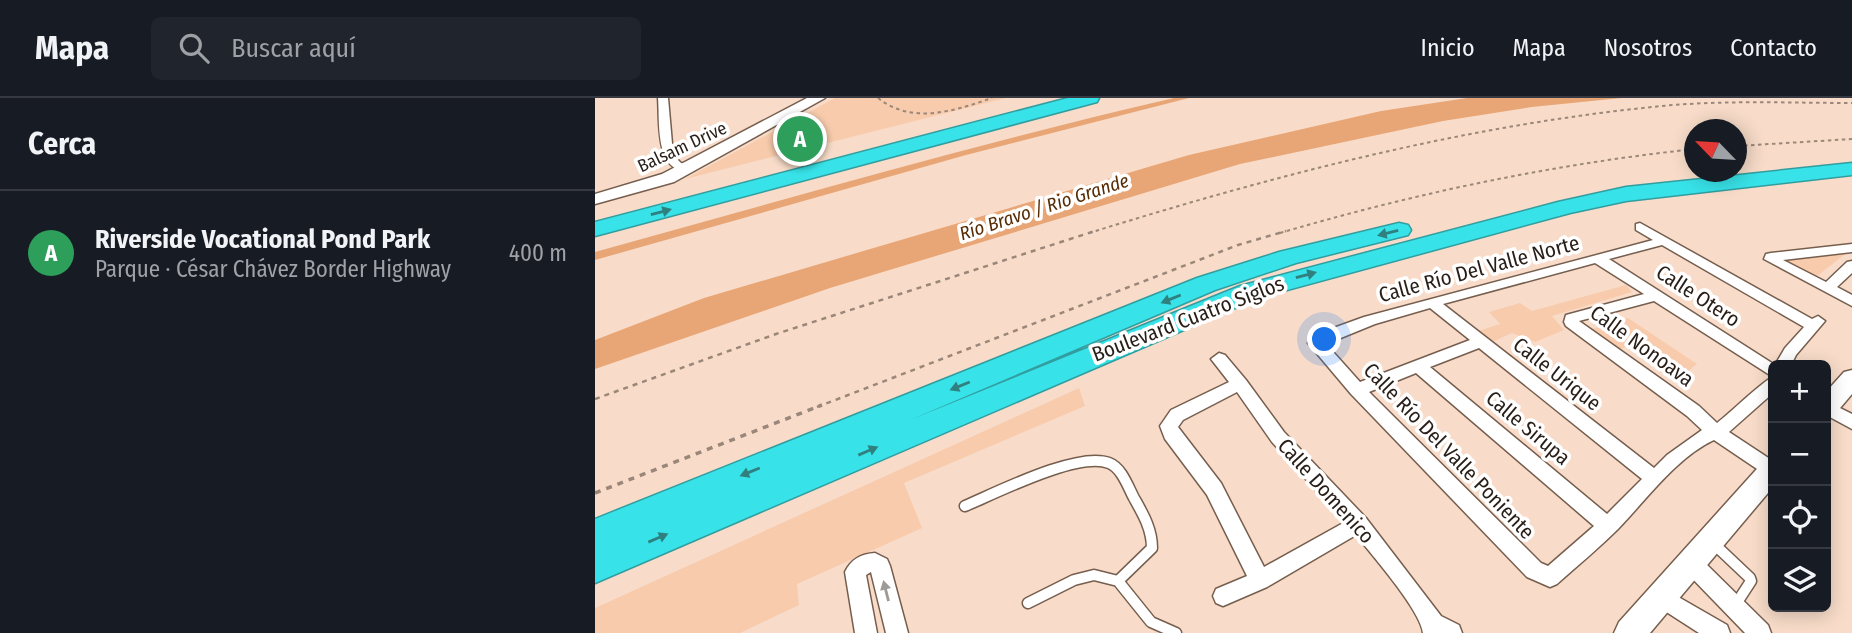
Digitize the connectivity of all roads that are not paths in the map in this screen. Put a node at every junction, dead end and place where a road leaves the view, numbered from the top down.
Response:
1 (663, 98) edge
2 (788, 98) edge
3 (1032, 98) edge
4 (1092, 98) edge
5 (812, 102) edge
6 (1852, 155) edge
7 (1747, 165) edge
8 (688, 169) junction
9 (1852, 169) edge
10 (1684, 172) edge
11 (595, 199) edge
12 (595, 211) edge
13 (1640, 227) dead end
14 (595, 229) edge
15 (1663, 241) junction
16 (1852, 248) edge
17 (1599, 259) junction
18 (1852, 265) edge
19 (1828, 288) junction
20 (1656, 296) junction
21 (1852, 301) edge
22 (1433, 303) junction
23 (1482, 341) junction
24 (1320, 349) joint
25 (1219, 359) dead end
26 (1786, 360) edge
27 (1418, 366) junction
28 (1768, 368) edge
29 (1852, 378) edge
30 (1240, 384) junction
31 (1768, 387) edge
32 (1357, 390) junction
33 (1831, 402) edge
34 (1831, 407) edge
35 (1831, 409) edge
36 (1852, 415) edge
37 (1852, 422) edge
38 (1720, 429) junction
39 (1768, 463) edge
40 (1768, 472) edge
41 (1654, 478) junction
42 (710, 488) junction
43 (965, 506) dead end
44 (1359, 524) junction
45 (1608, 526) junction
46 (595, 527) edge
47 (595, 536) edge
48 (1711, 541) junction
49 (1691, 563) junction
50 (595, 565) edge
51 (1260, 580) junction
52 (1118, 581) junction
53 (1223, 596) dead end
54 (1661, 597) junction
55 (1028, 603) dead end
56 (1734, 607) junction
57 (1442, 630) edge
58 (866, 633) edge
59 (897, 633) edge
60 (1176, 633) edge
61 (1630, 633) edge
62 (1719, 633) edge
63 (1760, 633) edge

1 - 8 street
2 - 5 street
3 - 12 highway
14 -> 4 highway
5 - 8 street, Balsam Drive
6 - 7 highway
8 - 11 street, Balsam Drive
50 -> 9 highway, Boulevard Cuatro Siglos
10 -> 42 highway, Boulevard Cuatro Siglos
13 - 15 street
15 - 17 street, Calle Río Del Valle Norte
15 - 26 street
16 - 19 street
17 - 20 street, Calle Otero
17 - 22 street, Calle Río Del Valle Norte
18 - 19 street
19 - 21 street
20 - 28 street, Calle Otero
20 - 38 street, Calle Nonoava
22 - 23 street, Calle Urique
22 - 24 street, Calle Río Del Valle Norte
23 - 27 street
23 - 41 street, Calle Urique
24 - 32 street, Calle Río Del Valle Poniente
25 - 30 street, Calle Domenico
27 - 32 street
27 - 45 street, Calle Sirupa
29 - 33 street
30 - 44 street, Calle Domenico
30 - 51 street
31 - 38 street
32 - 45 street, Calle Río Del Valle Poniente
34 - 36 street
35 - 37 street
38 - 39 street, Calle Nonoava
38 - 41 street
40 - 48 street
41 - 45 street
42 - 46 highway
42 - 47 highway, Boulevard Cuatro Siglos
43 - 52 lane
44 - 51 street
44 - 57 street, Calle Domenico
48 - 49 street
48 - 56 lane
49 - 54 street
49 - 56 street
51 - 53 street
52 - 55 lane
52 - 60 lane
54 - 61 street
54 - 62 street
56 - 63 street
59 -> 58 street

